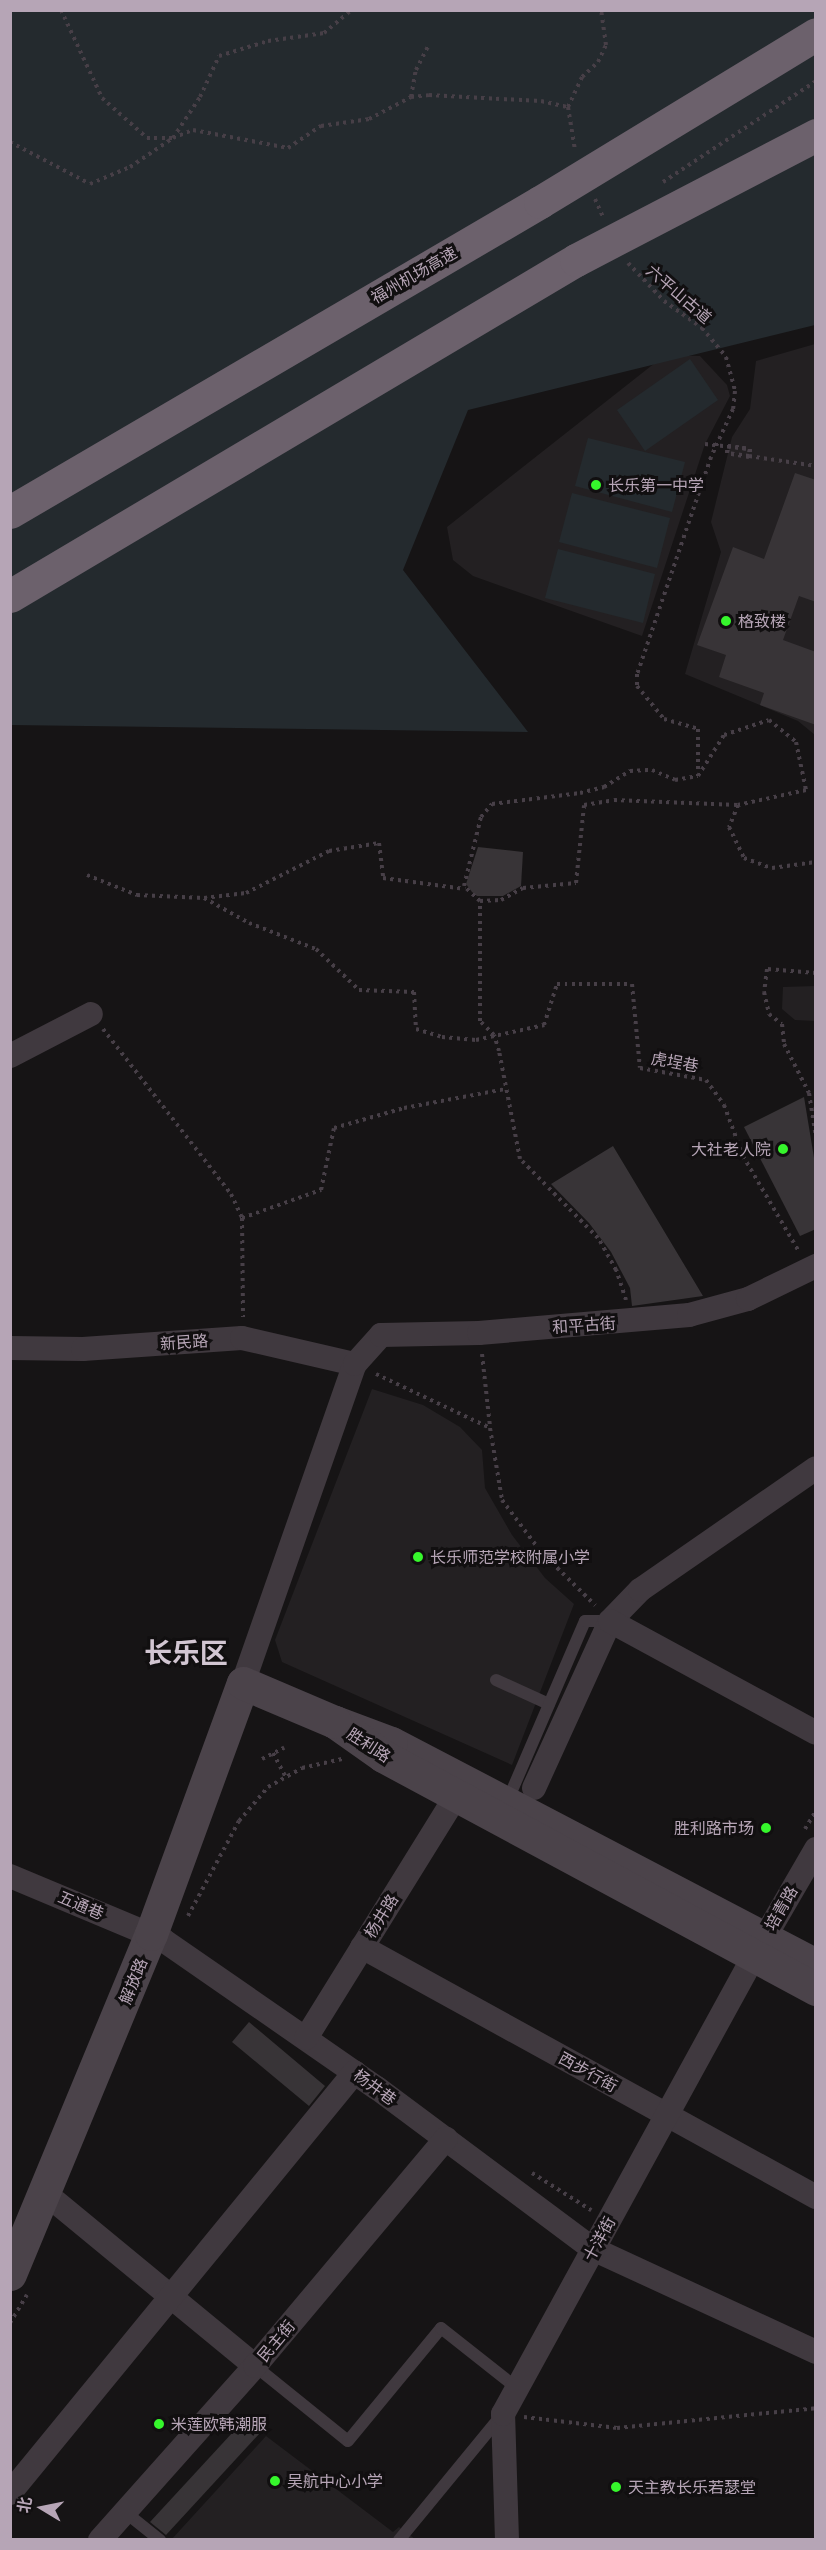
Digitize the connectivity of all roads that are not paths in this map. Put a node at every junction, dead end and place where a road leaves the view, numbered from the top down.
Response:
1 (816, 34) edge
2 (816, 135) edge
3 (10, 512) edge
4 (10, 596) edge
5 (91, 1014) road end
6 (10, 1056) edge
7 (812, 1267) edge
8 (10, 1348) edge
9 (355, 1364) junction
10 (816, 1468) edge
11 (610, 1621) junction
12 (496, 1680) dead end
13 (243, 1683) junction
14 (549, 1704) junction
15 (335, 1722) junction
16 (816, 1733) edge
17 (457, 1794) junction
18 (521, 1795) junction
19 (816, 1849) edge
20 (10, 1875) edge
21 (163, 1941) junction
22 (760, 1946) junction
23 (362, 1947) junction
24 (816, 1965) edge
25 (816, 1989) edge
26 (306, 2038) junction
27 (355, 2072) junction
28 (666, 2116) junction
29 (446, 2138) junction
30 (816, 2197) edge
31 (56, 2202) dead end
32 (593, 2249) junction
33 (10, 2274) edge
34 (171, 2297) junction
35 (816, 2352) edge
36 (255, 2366) junction
37 (517, 2388) junction
38 (503, 2414) junction
39 (10, 2493) edge
40 (125, 2512) junction
41 (99, 2540) edge
42 (160, 2540) edge
43 (399, 2540) edge
44 (507, 2540) edge

1 - 3 highway, 福州机场高速, bridge
2 - 4 highway, bridge
5 - 6 street
7 - 9 street, 和平古街
8 - 9 street, 新民路
9 - 13 street
10 - 11 street
11 - 14 lane
11 - 16 street
11 - 18 street
12 - 14 lane
13 - 15 main road
13 - 21 main road, 解放路
14 - 18 lane
15 - 17 main road, 胜利路
15 - 18 main road, 胜利路
17 - 22 main road, 胜利路
17 - 23 street, 杨井路
18 - 22 main road, 胜利路
19 - 22 street, 培青路
20 - 21 street, 五通巷
21 - 26 street, 杨井巷
21 - 33 main road, 解放路
22 - 24 main road, 胜利路
22 - 25 main road, 胜利路
22 - 28 street, 十洋街
23 - 26 street, 杨井路
23 - 28 street, 西步行街
26 - 27 street, 杨井巷
27 - 29 street, 杨井巷
27 - 34 street
28 - 30 street, 西步行街
28 - 32 street, 十洋街
29 - 32 street, 杨井巷
29 - 36 street, 民主街
31 - 34 street
32 - 35 street, 杨井巷
32 - 37 street, 十洋街
34 - 36 street
34 - 39 street
36 - 37 lane
36 - 40 street, 民主街
37 - 38 street, 十洋街
38 - 43 lane
38 - 44 street
40 - 41 street, 民主街
40 - 42 lane

